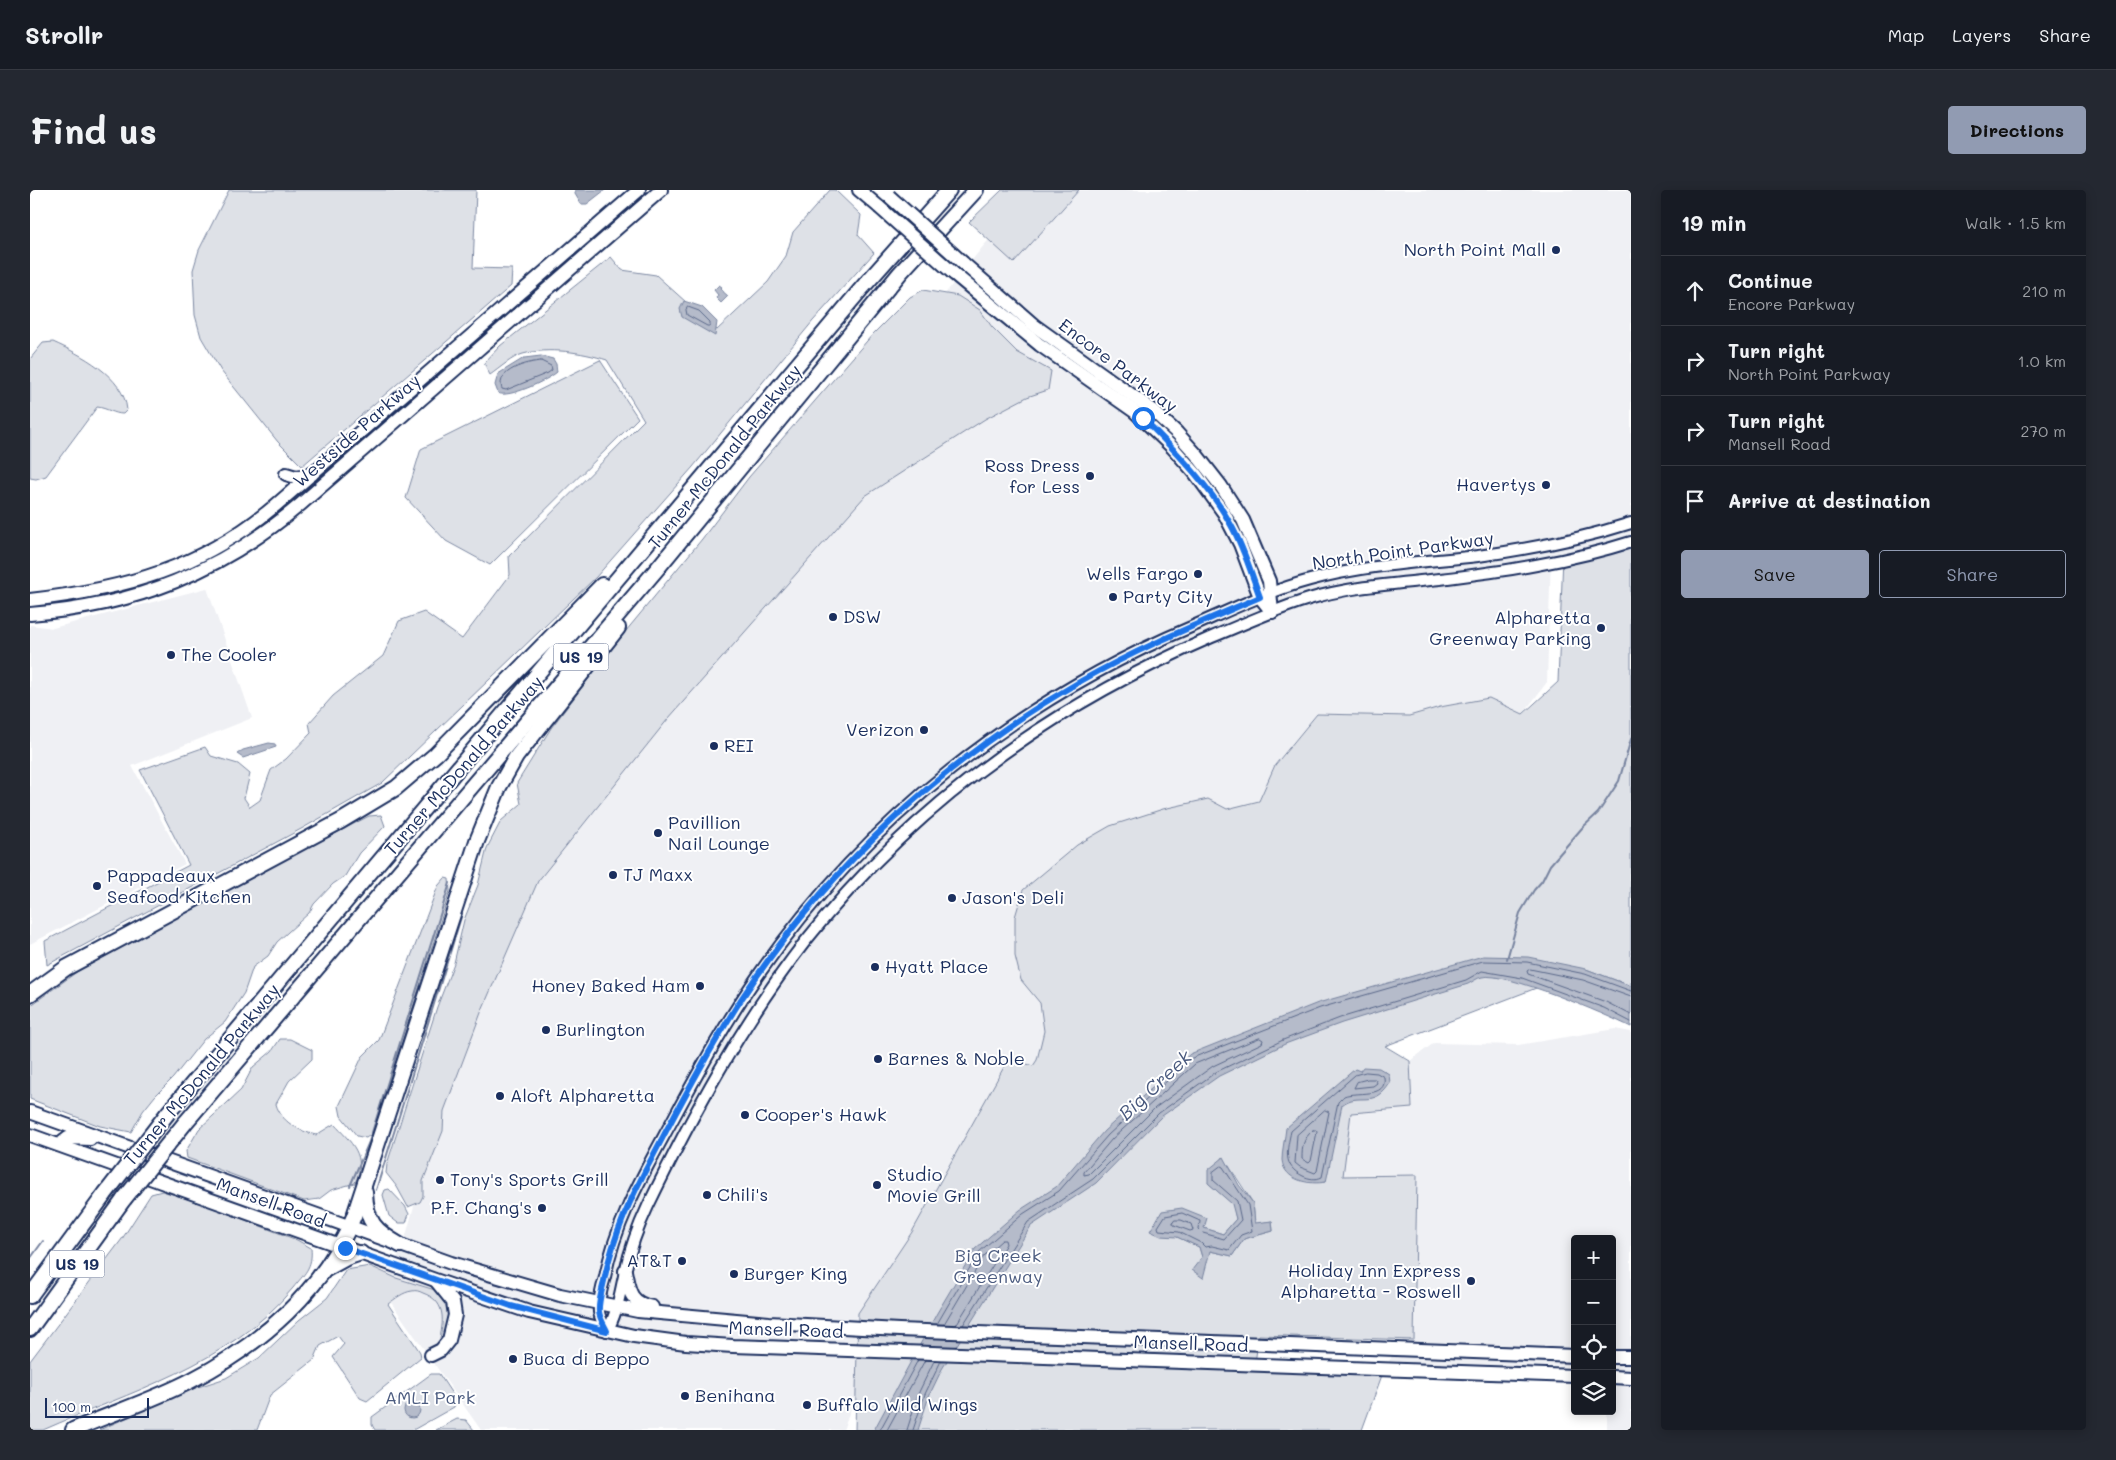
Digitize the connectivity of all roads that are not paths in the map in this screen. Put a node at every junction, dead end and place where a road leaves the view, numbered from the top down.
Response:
1 (639, 190) edge
2 (661, 190) edge
3 (859, 190) edge
4 (949, 190) edge
5 (976, 190) edge
6 (886, 193) edge
7 (286, 474) dead end
8 (312, 474) junction
9 (1631, 523) edge
10 (1631, 542) edge
11 (640, 551) junction
12 (657, 569) junction
13 (1266, 595) junction
14 (30, 600) edge
15 (1272, 612) junction
16 (30, 614) edge
17 (30, 994) edge
18 (30, 1112) edge
19 (668, 1129) junction
20 (30, 1135) edge
21 (684, 1137) junction
22 (115, 1143) junction
23 (59, 1145) junction
24 (365, 1184) junction
25 (350, 1228) junction
26 (400, 1245) junction
27 (338, 1246) junction
28 (361, 1254) junction
29 (625, 1271) junction
30 (322, 1273) junction
31 (435, 1280) junction
32 (30, 1296) edge
33 (599, 1304) junction
34 (618, 1308) junction
35 (678, 1316) junction
36 (30, 1329) edge
37 (607, 1331) junction
38 (431, 1355) dead end
39 (1571, 1356) edge
40 (1616, 1357) edge
41 (1631, 1357) edge
42 (1571, 1376) edge
43 (1616, 1377) edge
44 (1631, 1378) edge
45 (73, 1430) edge

1 - 8 main road, Westside Parkway
2 - 16 main road, Westside Parkway
3 - 13 main road, Encore Parkway, bridge
4 - 11 highway, Turner McDonald Parkway / US 19
5 - 12 highway, Turner McDonald Parkway / US 19
6 - 13 main road, Encore Parkway, bridge
7 - 8 main road
8 - 14 main road, Westside Parkway
9 - 13 street, North Point Parkway
10 - 15 street, North Point Parkway
11 - 17 highway
11 - 32 highway, Turner McDonald Parkway / US 19, bridge
12 - 24 highway
12 - 36 highway, Turner McDonald Parkway / US 19, bridge
13 - 15 main road, Encore Parkway
13 - 19 street, North Point Parkway
15 - 21 street, North Point Parkway
18 - 22 main road, Mansell Road
19 - 21 street
19 - 33 street, North Point Parkway
20 - 23 main road, Mansell Road
21 - 29 street, North Point Parkway
22 - 23 main road
22 - 25 main road, Mansell Road
23 - 27 main road, Mansell Road
24 - 25 highway
24 - 26 highway
25 - 26 main road, Mansell Road
25 - 27 highway
26 - 33 main road, Mansell Road
27 - 28 main road, Mansell Road
27 - 30 highway
28 - 30 highway
28 - 31 main road, Mansell Road
29 - 34 street, North Point Parkway
29 - 35 main road
30 - 45 highway
31 - 37 main road, Mansell Road
31 - 38 main road
33 - 34 main road, Mansell Road
33 - 37 street, North Point Parkway
34 - 35 main road, Mansell Road
34 - 37 street, North Point Parkway
35 - 39 main road, Mansell Road
37 - 42 main road, Mansell Road
40 - 41 main road
43 - 44 main road

